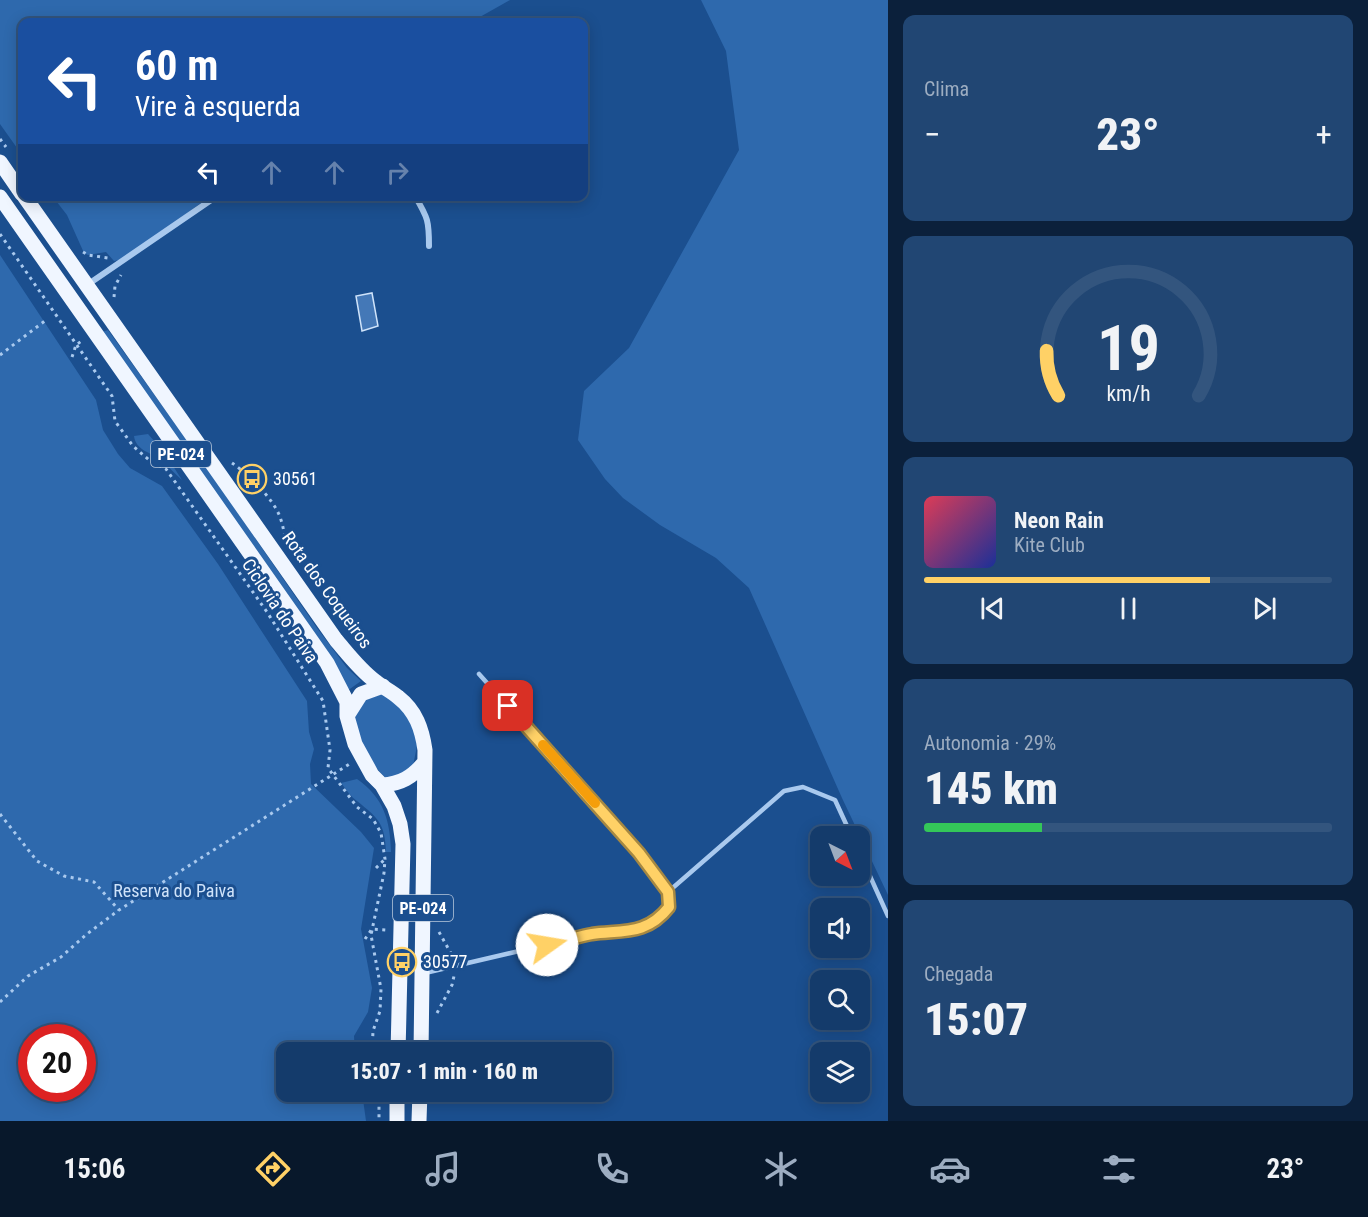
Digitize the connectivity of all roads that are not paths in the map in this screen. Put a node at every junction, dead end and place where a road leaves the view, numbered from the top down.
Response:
1 (0, 162) edge
2 (18, 188) edge
3 (0, 197) edge
4 (27, 201) edge
5 (210, 201) edge
6 (418, 201) edge
7 (429, 246) dead end
8 (87, 285) junction
9 (479, 674) dead end
10 (383, 686) junction
11 (347, 716) junction
12 (424, 763) junction
13 (382, 785) junction
14 (847, 826) edge
15 (870, 876) edge
16 (668, 892) junction
17 (888, 916) edge
18 (423, 974) junction
19 (398, 1042) edge
20 (421, 1042) edge
21 (398, 1102) edge
22 (420, 1102) edge
23 (397, 1121) edge
24 (419, 1121) edge

1 - 2 main road, Rota dos Coqueiros / PE-024
3 - 11 main road, PE-024
4 - 8 main road, Rota dos Coqueiros / PE-024
5 - 8 street
6 - 7 street
8 - 10 main road, Rota dos Coqueiros / PE-024
9 - 16 lane
10 - 11 main road
10 - 12 main road, Rota dos Coqueiros / PE-024
11 - 13 main road, PE-024
12 - 13 main road
12 - 18 main road, Rota dos Coqueiros / PE-024
13 - 19 main road, PE-024
14 - 16 lane
15 - 17 lane
16 - 18 lane
18 - 20 main road, Rota dos Coqueiros / PE-024
21 - 23 main road
22 - 24 main road

